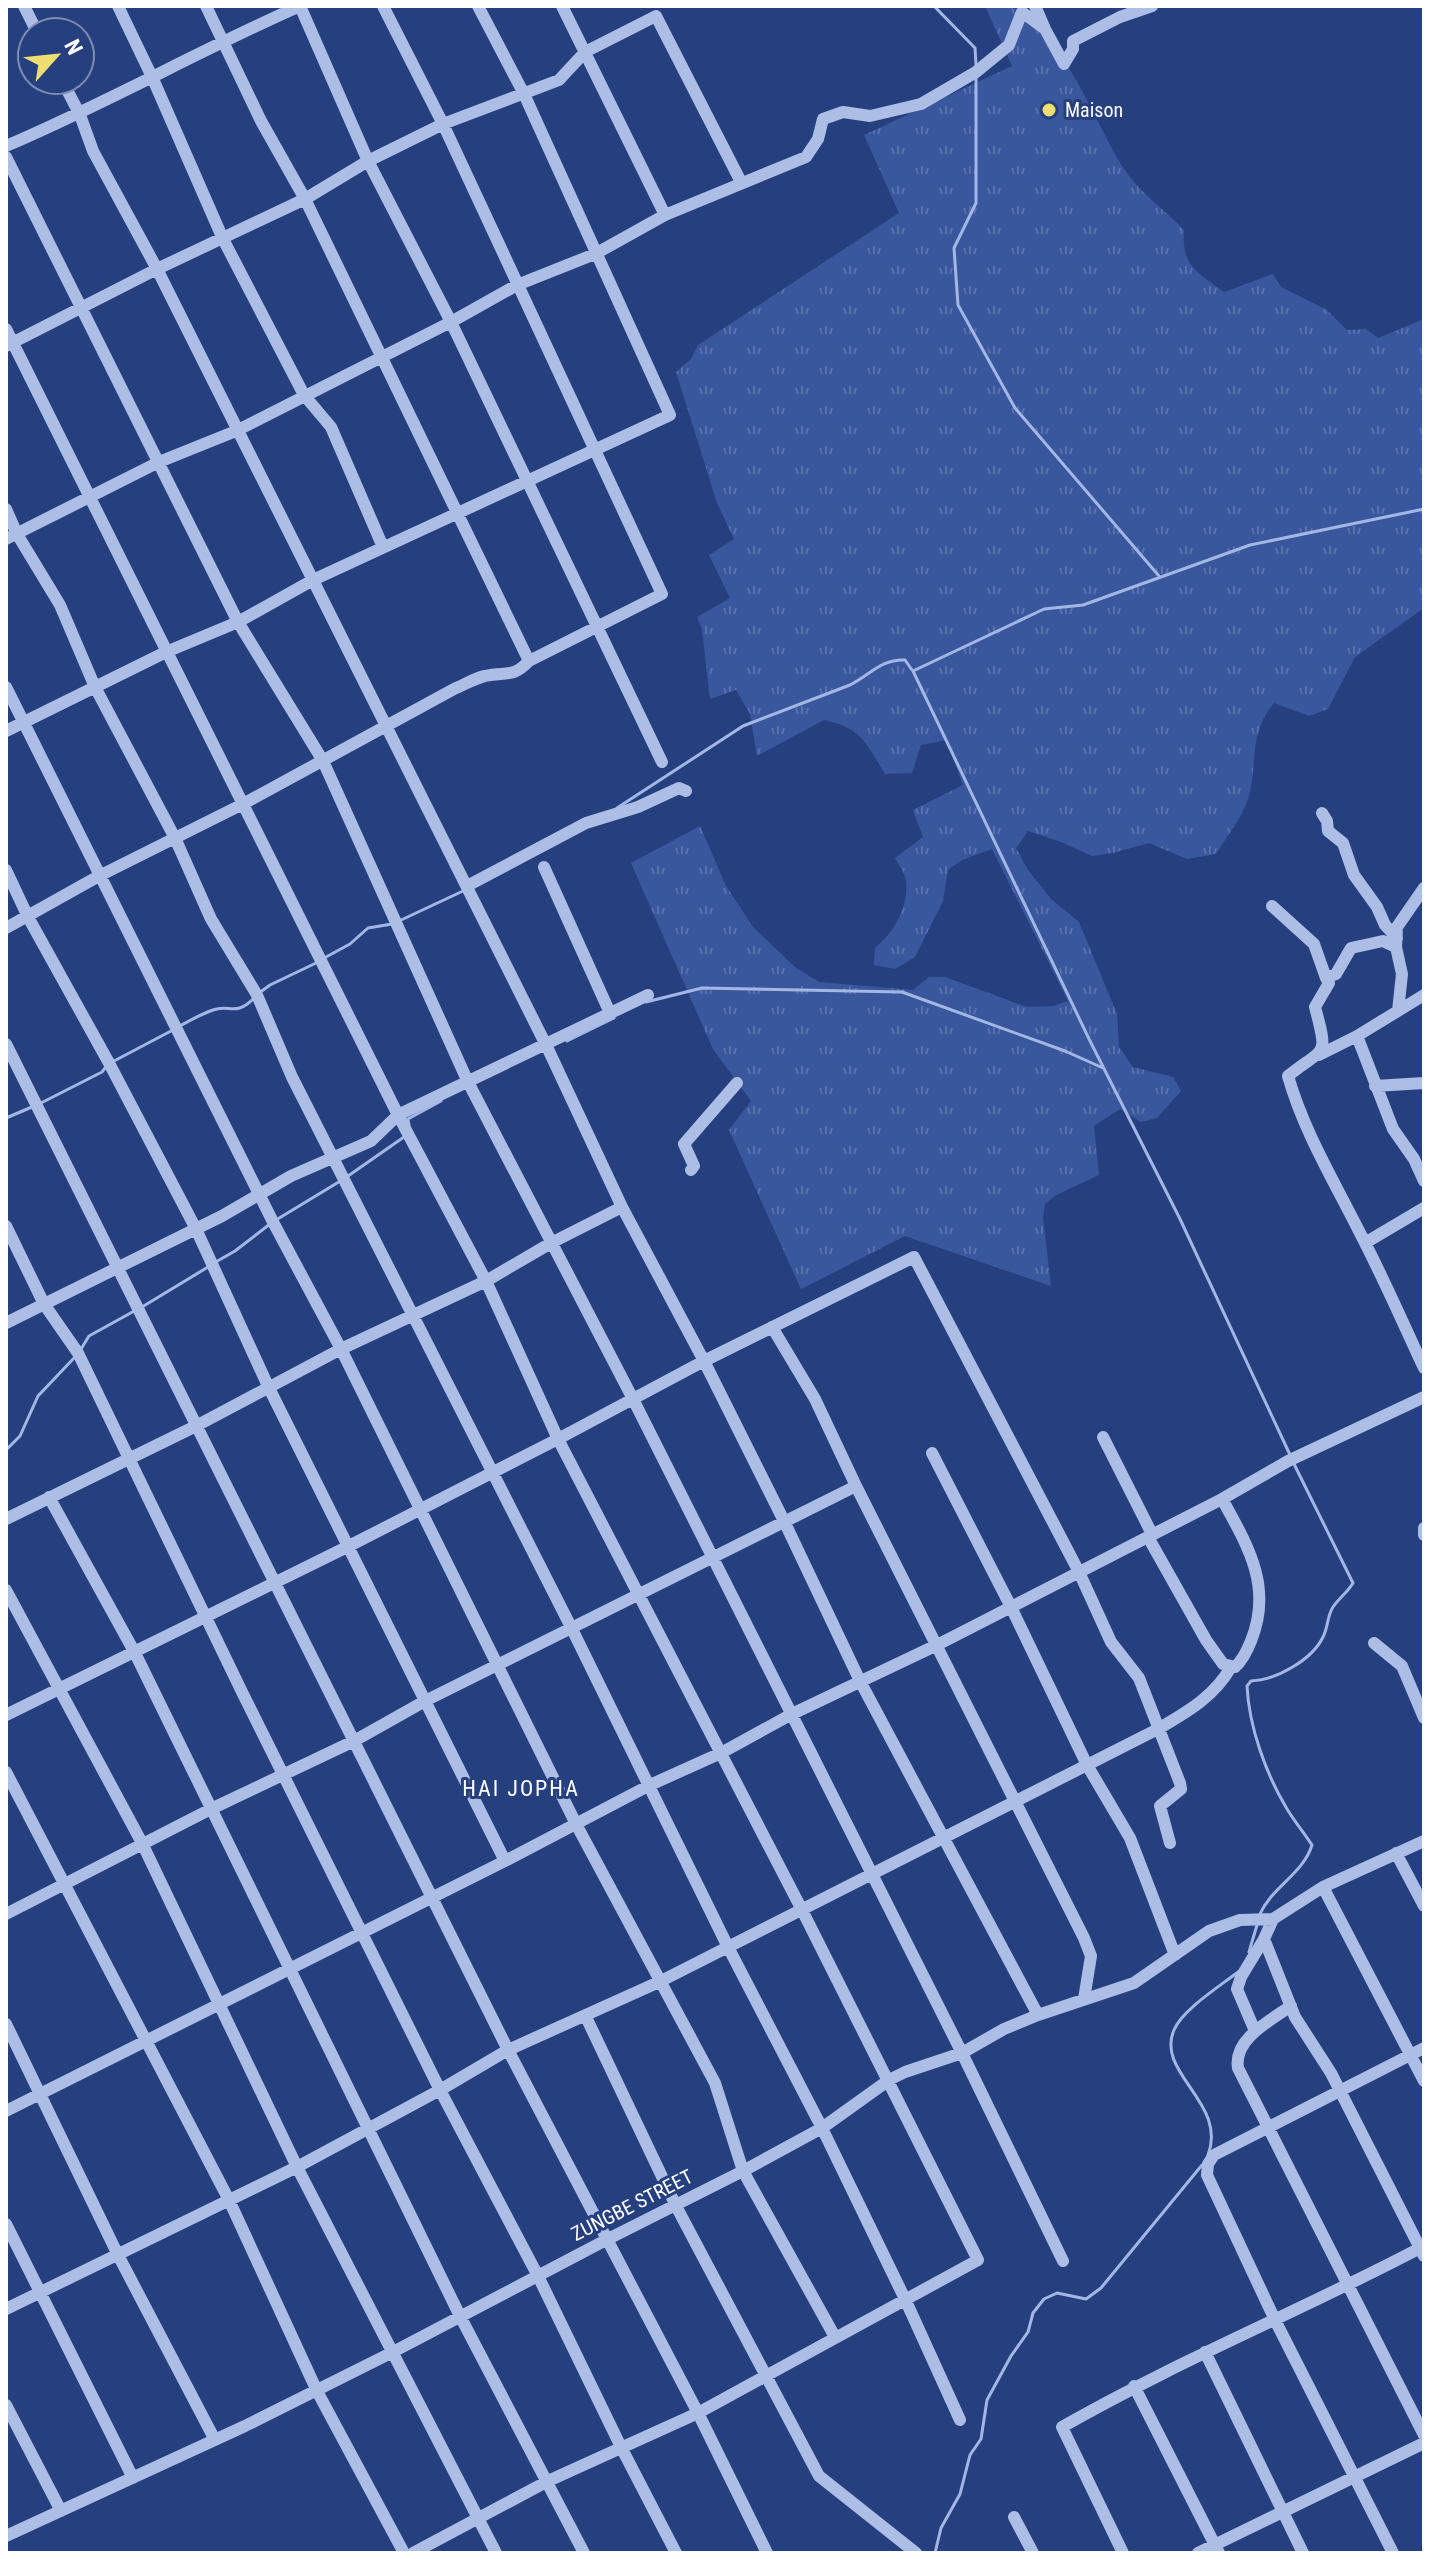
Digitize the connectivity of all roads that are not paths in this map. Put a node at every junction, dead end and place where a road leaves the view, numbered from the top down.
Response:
1 (118, 6) edge
2 (206, 6) edge
3 (300, 6) edge
4 (383, 6) edge
5 (478, 6) edge
6 (562, 6) edge
7 (1035, 6) edge
8 (1152, 6) edge
9 (1045, 29) junction
10 (223, 40) junction
11 (585, 52) junction
12 (153, 79) junction
13 (524, 94) junction
14 (70, 96) edge
15 (80, 115) junction
16 (443, 124) junction
17 (6, 146) edge
18 (6, 157) edge
19 (368, 161) junction
20 (741, 182) junction
21 (305, 199) junction
22 (665, 215) junction
23 (223, 239) junction
24 (595, 254) junction
25 (157, 269) junction
26 (517, 285) junction
27 (83, 308) junction
28 (451, 322) junction
29 (6, 329) edge
30 (9, 344) edge
31 (381, 358) junction
32 (304, 395) junction
33 (236, 431) junction
34 (596, 449) junction
35 (159, 462) junction
36 (526, 481) junction
37 (90, 498) junction
38 (6, 509) edge
39 (455, 513) junction
40 (12, 536) edge
41 (383, 547) junction
42 (313, 580) junction
43 (238, 622) junction
44 (595, 626) junction
45 (166, 652) junction
46 (529, 661) junction
47 (6, 687) edge
48 (95, 687) junction
49 (23, 722) junction
50 (387, 727) junction
51 (6, 731) edge
52 (323, 761) junction
53 (662, 762) dead end
54 (686, 791) dead end
55 (243, 804) junction
56 (1322, 813) dead end
57 (175, 838) junction
58 (544, 867) dead end
59 (6, 870) edge
60 (99, 876) junction
61 (467, 886) junction
62 (1424, 888) edge
63 (1272, 906) dead end
64 (28, 917) junction
65 (6, 928) edge
66 (1396, 942) junction
67 (1326, 978) junction
68 (648, 995) dead end
69 (1424, 995) edge
70 (1398, 1011) junction
71 (610, 1013) junction
72 (1357, 1036) junction
73 (6, 1044) edge
74 (546, 1046) junction
75 (1319, 1055) junction
76 (468, 1082) junction
77 (737, 1083) dead end
78 (1424, 1083) edge
79 (1375, 1086) junction
80 (398, 1115) junction
81 (335, 1158) junction
82 (691, 1170) dead end
83 (1424, 1181) edge
84 (260, 1195) junction
85 (622, 1207) junction
86 (1424, 1208) edge
87 (6, 1226) edge
88 (196, 1229) junction
89 (551, 1243) junction
90 (1365, 1243) junction
91 (118, 1268) junction
92 (486, 1281) junction
93 (44, 1304) junction
94 (415, 1316) junction
95 (6, 1323) edge
96 (772, 1327) junction
97 (341, 1349) junction
98 (704, 1361) junction
99 (1424, 1368) edge
100 (268, 1386) junction
101 (1424, 1397) edge
102 (633, 1399) junction
103 (196, 1426) junction
104 (1103, 1437) dead end
105 (558, 1439) junction
106 (932, 1453) dead end
107 (130, 1457) junction
108 (493, 1472) junction
109 (856, 1486) junction
110 (49, 1497) junction
111 (1222, 1499) junction
112 (419, 1508) junction
113 (6, 1519) edge
114 (785, 1523) junction
115 (1424, 1528) edge
116 (1424, 1535) edge
117 (1150, 1536) junction
118 (347, 1547) junction
119 (712, 1558) junction
120 (1079, 1572) junction
121 (274, 1583) junction
122 (6, 1590) edge
123 (639, 1595) junction
124 (1011, 1607) junction
125 (206, 1615) junction
126 (572, 1629) junction
127 (1374, 1643) dead end
128 (937, 1645) junction
129 (135, 1653) junction
130 (499, 1664) junction
131 (1231, 1667) junction
132 (860, 1681) junction
133 (58, 1690) junction
134 (425, 1701) junction
135 (792, 1714) junction
136 (6, 1715) edge
137 (1424, 1718) edge
138 (1158, 1729) junction
139 (354, 1741) junction
140 (721, 1753) junction
141 (1087, 1765) junction
142 (6, 1772) edge
143 (286, 1775) junction
144 (650, 1785) junction
145 (1016, 1802) junction
146 (211, 1809) junction
147 (576, 1824) junction
148 (943, 1838) junction
149 (1424, 1841) edge
150 (142, 1843) junction
151 (1170, 1843) dead end
152 (1396, 1853) junction
153 (505, 1861) junction
154 (871, 1873) junction
155 (65, 1884) junction
156 (1323, 1887) junction
157 (432, 1897) junction
158 (1424, 1906) edge
159 (801, 1908) junction
160 (6, 1914) edge
161 (1269, 1918) junction
162 (362, 1932) junction
163 (1264, 1939) junction
164 (728, 1947) junction
165 (1175, 1955) junction
166 (290, 1968) junction
167 (659, 1982) junction
168 (1084, 1999) junction
169 (218, 2003) junction
170 (1291, 2006) junction
171 (1038, 2015) junction
172 (586, 2017) junction
173 (6, 2024) edge
174 (1255, 2031) junction
175 (146, 2040) junction
176 (1424, 2048) edge
177 (508, 2050) junction
178 (962, 2053) junction
179 (1411, 2055) junction
180 (889, 2080) junction
181 (1424, 2081) edge
182 (440, 2090) junction
183 (1340, 2091) junction
184 (41, 2094) junction
185 (6, 2111) edge
186 (368, 2128) junction
187 (822, 2128) junction
188 (1267, 2128) junction
189 (297, 2167) junction
190 (743, 2171) junction
191 (229, 2200) junction
192 (676, 2206) junction
193 (6, 2224) edge
194 (608, 2239) junction
195 (1423, 2250) edge
196 (118, 2255) junction
197 (1063, 2261) dead end
198 (538, 2276) junction
199 (1349, 2285) junction
200 (39, 2292) junction
201 (905, 2299) junction
202 (6, 2309) edge
203 (460, 2316) junction
204 (1275, 2320) junction
205 (835, 2337) junction
206 (1205, 2352) junction
207 (391, 2353) junction
208 (765, 2375) junction
209 (1134, 2386) junction
210 (317, 2391) junction
211 (6, 2405) edge
212 (698, 2413) junction
213 (960, 2420) dead end
214 (1424, 2435) edge
215 (215, 2440) junction
216 (1424, 2443) edge
217 (621, 2447) junction
218 (1353, 2476) junction
219 (133, 2478) junction
220 (548, 2481) junction
221 (61, 2511) junction
222 (1282, 2513) junction
223 (1014, 2517) dead end
224 (479, 2518) junction
225 (6, 2536) edge
226 (1217, 2549) edge
227 (404, 2553) edge
228 (413, 2553) edge
229 (496, 2553) edge
230 (584, 2553) edge
231 (676, 2553) edge
232 (767, 2553) edge
233 (916, 2553) edge
234 (1033, 2553) edge
235 (1123, 2553) edge
236 (1198, 2553) edge
237 (1303, 2553) edge
238 (1393, 2553) edge

1 - 12 street
2 - 10 street
3 - 10 street
3 - 19 street
4 - 16 street
5 - 13 street
6 - 11 street
7 - 9 street
8 - 9 street
9 - 20 street
10 - 12 street
10 - 21 street
11 - 13 street
11 - 20 street
11 - 22 street
12 - 15 street
12 - 23 street
13 - 16 street
13 - 24 street
14 - 15 street
15 - 17 street
15 - 25 street
16 - 19 street
16 - 26 street
18 - 27 street
19 - 21 street
19 - 28 street
20 - 22 street
21 - 23 street
21 - 31 street
22 - 24 street
23 - 25 street
23 - 32 street
24 - 26 street
24 - 34 street
25 - 27 street
25 - 33 street
26 - 28 street
26 - 34 street
27 - 30 street
27 - 35 street
28 - 31 street
28 - 36 street
29 - 30 street
30 - 37 street
31 - 32 street
31 - 39 street
32 - 33 street
32 - 41 street
33 - 35 street
33 - 42 street
34 - 36 street
34 - 44 street
35 - 37 street
35 - 43 street
36 - 39 street
36 - 44 street
37 - 40 street
37 - 45 street
38 - 40 street
39 - 41 street
39 - 46 street
40 - 48 street
41 - 42 street
42 - 43 street
42 - 50 street
43 - 45 street
43 - 52 street
44 - 46 street
44 - 53 street
45 - 48 street
45 - 55 street
46 - 50 street
47 - 49 street
48 - 49 street
48 - 57 street
49 - 51 street
49 - 60 street
50 - 52 street
50 - 61 street
52 - 55 street
52 - 76 street
54 - 61 street
55 - 57 street
55 - 80 street
56 - 66 street
57 - 60 street
57 - 81 street
58 - 71 street
59 - 64 street
60 - 64 street
60 - 84 street
61 - 74 street
62 - 66 street
63 - 67 street
64 - 65 street
64 - 88 street
66 - 67 street
66 - 70 street
67 - 75 street
68 - 71 street
69 - 70 street
70 - 72 street
71 - 74 street
72 - 75 street
72 - 79 street
73 - 91 street
74 - 76 street
74 - 85 street
75 - 90 street
76 - 80 street
76 - 89 street
77 - 82 street
78 - 79 street
79 - 83 street
80 - 81 street
80 - 92 street
81 - 84 street
81 - 94 street
84 - 88 street
84 - 97 street
85 - 89 street
85 - 98 street
86 - 90 street
87 - 93 street
88 - 91 street
88 - 100 street
89 - 92 street
89 - 102 street
90 - 99 street
91 - 93 street
91 - 103 street
92 - 94 street
92 - 105 street
93 - 95 street
93 - 107 street
94 - 97 street
94 - 108 street
96 - 98 street
96 - 109 street
96 - 120 street
97 - 100 street
97 - 112 street
98 - 102 street
98 - 114 street
100 - 103 street
100 - 118 street
101 - 111 street
102 - 105 street
102 - 119 street
103 - 107 street
103 - 121 street
104 - 117 street
105 - 108 street
105 - 123 street
106 - 124 street
107 - 110 street
107 - 125 street
108 - 112 street
108 - 126 street
109 - 114 street
109 - 128 street
110 - 113 street
110 - 129 street
111 - 117 street
111 - 131 street
112 - 118 street
112 - 130 street
114 - 119 street
114 - 132 street
115 - 116 street
117 - 120 street
117 - 131 street
118 - 121 street
118 - 134 street
119 - 123 street
119 - 135 street
120 - 124 street
120 - 138 street
121 - 125 street
121 - 139 street
122 - 133 street
123 - 126 street
123 - 140 street
124 - 128 street
124 - 141 street
125 - 129 street
125 - 143 street
126 - 130 street
126 - 144 street
127 - 137 street
128 - 132 street
128 - 145 street
129 - 133 street
129 - 146 street
130 - 134 street
130 - 147 street
131 - 138 street
132 - 135 street
132 - 148 street
133 - 136 street
133 - 150 street
134 - 139 street
134 - 153 street
135 - 140 street
135 - 154 street
138 - 141 street
138 - 151 street
139 - 143 street
139 - 157 street
140 - 144 street
140 - 159 street
141 - 145 street
141 - 165 street
142 - 155 street
143 - 146 street
143 - 162 street
144 - 147 street
144 - 164 street
145 - 148 street
145 - 168 street
146 - 150 street
146 - 166 street
147 - 153 street
147 - 167 street
148 - 154 street
148 - 171 street
149 - 152 street
150 - 155 street
150 - 169 street
152 - 156 street
152 - 158 street
153 - 157 street
154 - 159 street
154 - 178 street
155 - 160 street
155 - 175 street
156 - 161 street
156 - 179 street
157 - 162 street
157 - 177 street
159 - 164 street
159 - 180 street
161 - 163 street
161 - 165 street, ZUNGBE STREET
162 - 166 street
162 - 182 street
163 - 170 street
163 - 174 street
164 - 167 street
164 - 187 street
165 - 168 street, ZUNGBE STREET
166 - 169 street
166 - 186 street
167 - 172 street
167 - 190 street
168 - 171 street, ZUNGBE STREET
169 - 175 street
169 - 189 street
170 - 174 street
170 - 183 street
171 - 178 street, ZUNGBE STREET
172 - 177 street
172 - 192 street
173 - 184 street
174 - 188 street
175 - 184 street
175 - 191 street
176 - 179 street
177 - 182 street
177 - 194 street
178 - 180 street, ZUNGBE STREET
178 - 197 street
179 - 181 street
179 - 183 street
180 - 187 street, ZUNGBE STREET
180 - 201 street
182 - 186 street
182 - 198 street
183 - 188 street
183 - 195 street
184 - 185 street
184 - 196 street
186 - 189 street
186 - 203 street
187 - 190 street, ZUNGBE STREET
187 - 201 street
188 - 199 street
188 - 204 street
189 - 191 street
189 - 207 street
190 - 192 street, ZUNGBE STREET
190 - 205 street
191 - 196 street
191 - 210 street
192 - 194 street, ZUNGBE STREET
192 - 208 street
193 - 200 street
194 - 198 street, ZUNGBE STREET
194 - 212 street
195 - 199 street
196 - 200 street
196 - 215 street
198 - 203 street, ZUNGBE STREET
198 - 217 street
199 - 204 street
199 - 214 street
200 - 202 street
200 - 219 street
201 - 205 street
201 - 213 street
203 - 207 street, ZUNGBE STREET
203 - 220 street
204 - 206 street
204 - 218 street
205 - 208 street
206 - 209 street
206 - 222 street
207 - 210 street, ZUNGBE STREET
207 - 224 street
208 - 212 street
208 - 233 street
209 - 226 street
209 - 235 street
210 - 215 street, ZUNGBE STREET
210 - 227 street
211 - 221 street
212 - 217 street
212 - 232 street
215 - 219 street, ZUNGBE STREET
216 - 218 street
217 - 220 street
217 - 231 street
218 - 222 street
218 - 238 street
219 - 221 street, ZUNGBE STREET
220 - 224 street
220 - 230 street
221 - 225 street, ZUNGBE STREET
222 - 226 street
222 - 237 street
223 - 234 street
224 - 228 street
224 - 229 street
226 - 236 street

